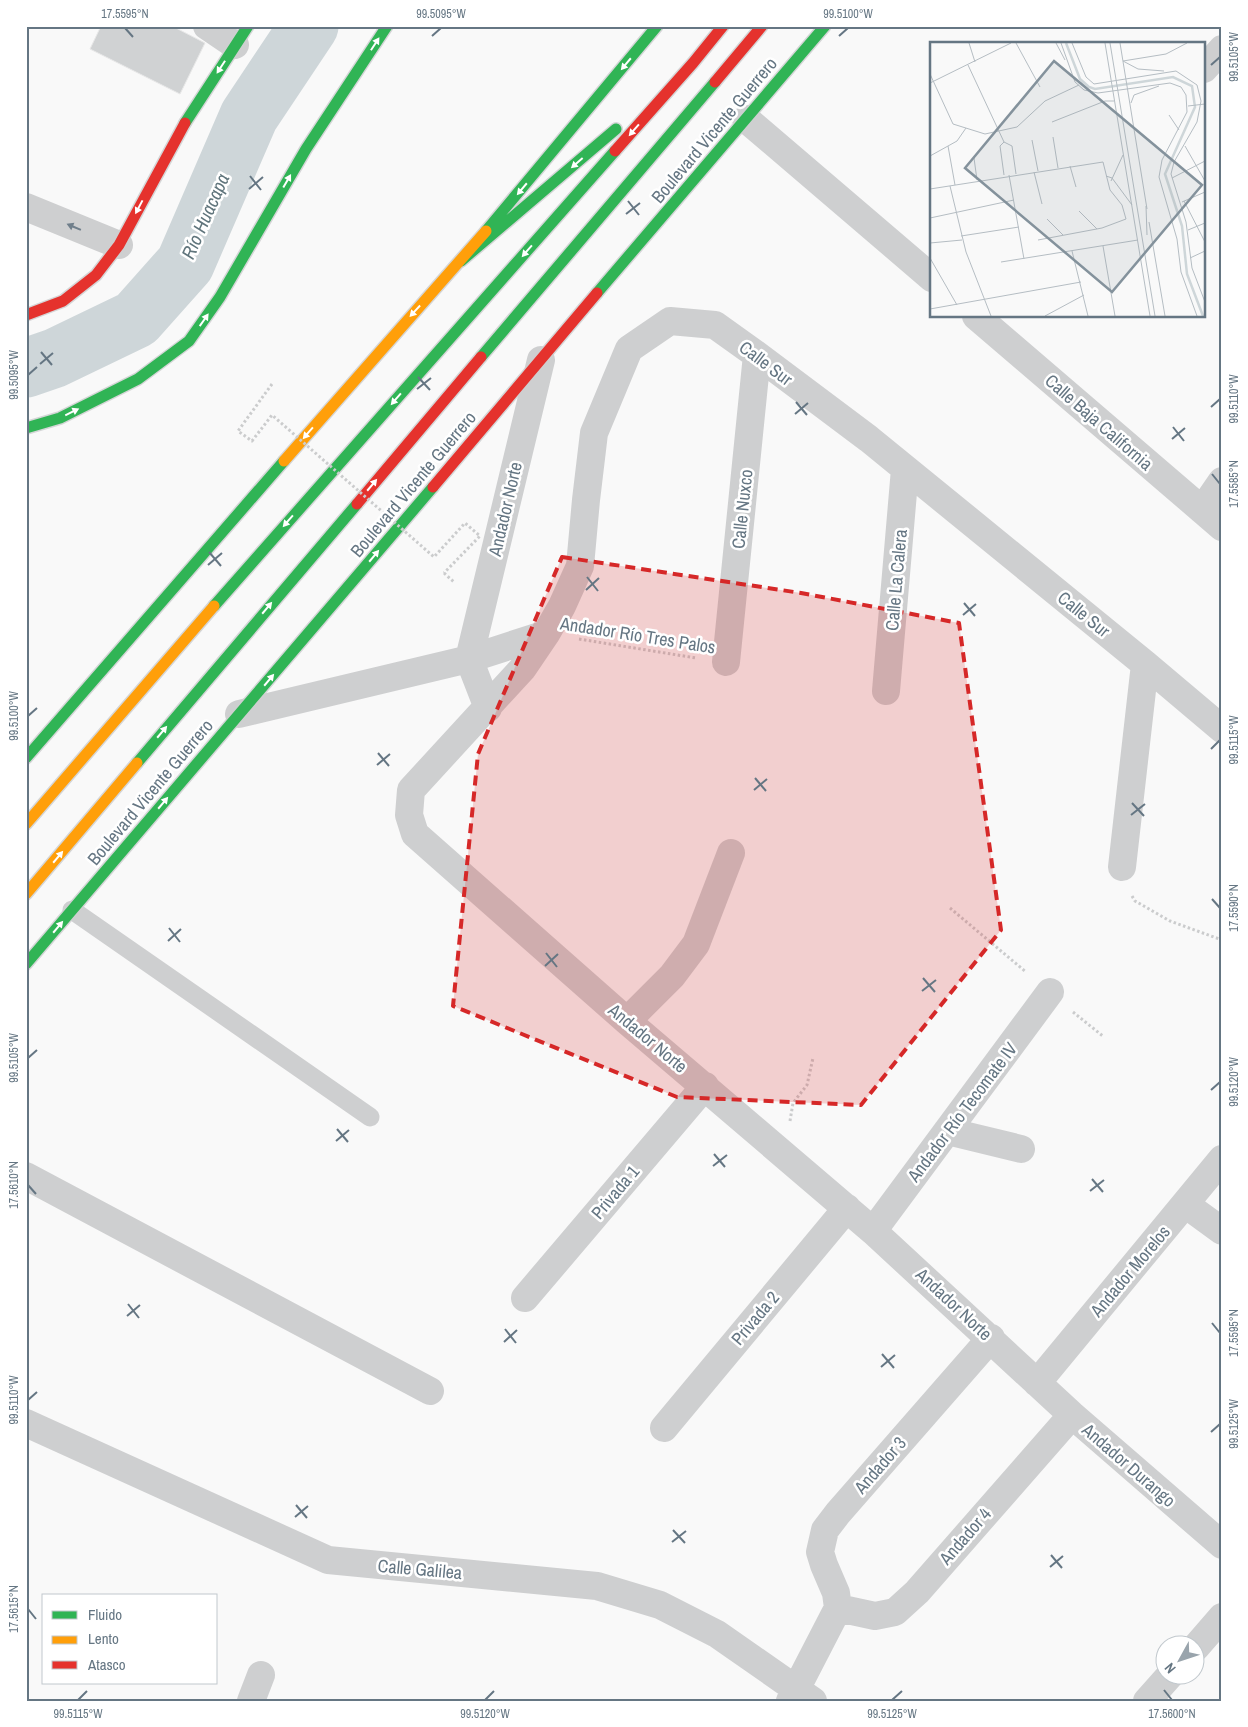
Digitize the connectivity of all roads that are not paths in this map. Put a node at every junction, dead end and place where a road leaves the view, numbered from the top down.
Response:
1 (387, 26) edge
2 (657, 26) edge
3 (723, 26) edge
4 (762, 26) edge
5 (825, 26) edge
6 (211, 27) edge
7 (242, 35) edge
8 (1222, 49) edge
9 (693, 63) junction
10 (1206, 67) edge
11 (746, 120) junction
12 (26, 207) edge
13 (119, 246) junction
14 (461, 262) junction
15 (930, 276) edge
16 (26, 315) edge
17 (985, 319) edge
18 (757, 355) junction
19 (541, 360) junction
20 (26, 428) edge
21 (905, 469) junction
22 (1222, 481) edge
23 (1212, 518) edge
24 (546, 634) junction
25 (469, 659) junction
26 (726, 662) road end
27 (1145, 664) junction
28 (886, 691) dead end
29 (488, 708) junction
30 (239, 714) junction
31 (1222, 729) edge
32 (26, 758) edge
33 (26, 824) edge
34 (731, 853) dead end
35 (1122, 867) road end
36 (26, 894) edge
37 (72, 910) junction
38 (26, 964) edge
39 (1050, 992) dead end
40 (627, 1021) junction
41 (705, 1086) junction
42 (370, 1117) dead end
43 (947, 1131) junction
44 (1021, 1149) dead end
45 (1222, 1159) edge
46 (26, 1176) edge
47 (1185, 1204) junction
48 (847, 1208) junction
49 (873, 1231) junction
50 (1222, 1231) edge
51 (525, 1298) dead end
52 (991, 1338) junction
53 (1037, 1383) junction
54 (430, 1391) dead end
55 (1072, 1415) junction
56 (26, 1423) edge
57 (664, 1428) dead end
58 (1222, 1546) edge
59 (838, 1608) junction
60 (1222, 1618) edge
61 (1206, 1636) edge
62 (261, 1675) dead end
63 (1162, 1684) edge
64 (800, 1697) edge
65 (251, 1701) edge
66 (1147, 1701) edge

20 -> 1 main road
2 -> 14 main road
3 - 9 main road
36 -> 4 main road, Boulevard Vicente Guerrero
5 - 11 main road, Boulevard Vicente Guerrero
6 - 7 street
7 -> 13 main road
8 - 10 street
9 -> 14 main road
9 -> 33 main road
11 - 15 street
11 - 19 main road, Boulevard Vicente Guerrero
13 -> 12 street
13 - 16 main road
14 -> 32 main road
17 - 23 street, Calle Baja California
18 - 21 street, Calle Sur
18 - 24 street, Calle Sur
18 - 26 street, Calle Nuxco
19 - 25 street, Andador Norte
30 -> 19 main road, Boulevard Vicente Guerrero
21 - 27 street, Calle Sur
21 - 28 street, Calle La Calera
22 - 23 street
24 - 25 street
24 - 29 street, Calle Sur
25 - 29 street
25 - 30 street
27 - 31 street, Calle Sur
27 - 35 street
29 - 40 street, Andador Norte
37 -> 30 main road, Boulevard Vicente Guerrero
34 - 40 street
38 -> 37 main road, Boulevard Vicente Guerrero
37 - 42 lane
39 - 43 street, Andador Río Tecomate IV
40 - 41 street, Andador Norte
41 - 48 street, Andador Norte
41 - 51 street, Privada 1
43 - 44 street
43 - 49 street, Andador Río Tecomate IV
45 - 47 street, Andador Morelos
46 - 54 street
47 - 50 street
47 - 53 street, Andador Morelos
48 - 49 street, Andador Norte
48 - 57 street, Privada 2
49 - 52 street, Andador Norte
52 - 53 street, Andador Norte
52 - 59 street, Andador 3
53 - 55 street, Andador Durango
55 - 58 street, Andador Durango
55 - 59 street, Andador 4
56 - 64 street, Calle Galilea
59 - 64 street
60 - 61 street
62 - 65 street
63 - 66 street

